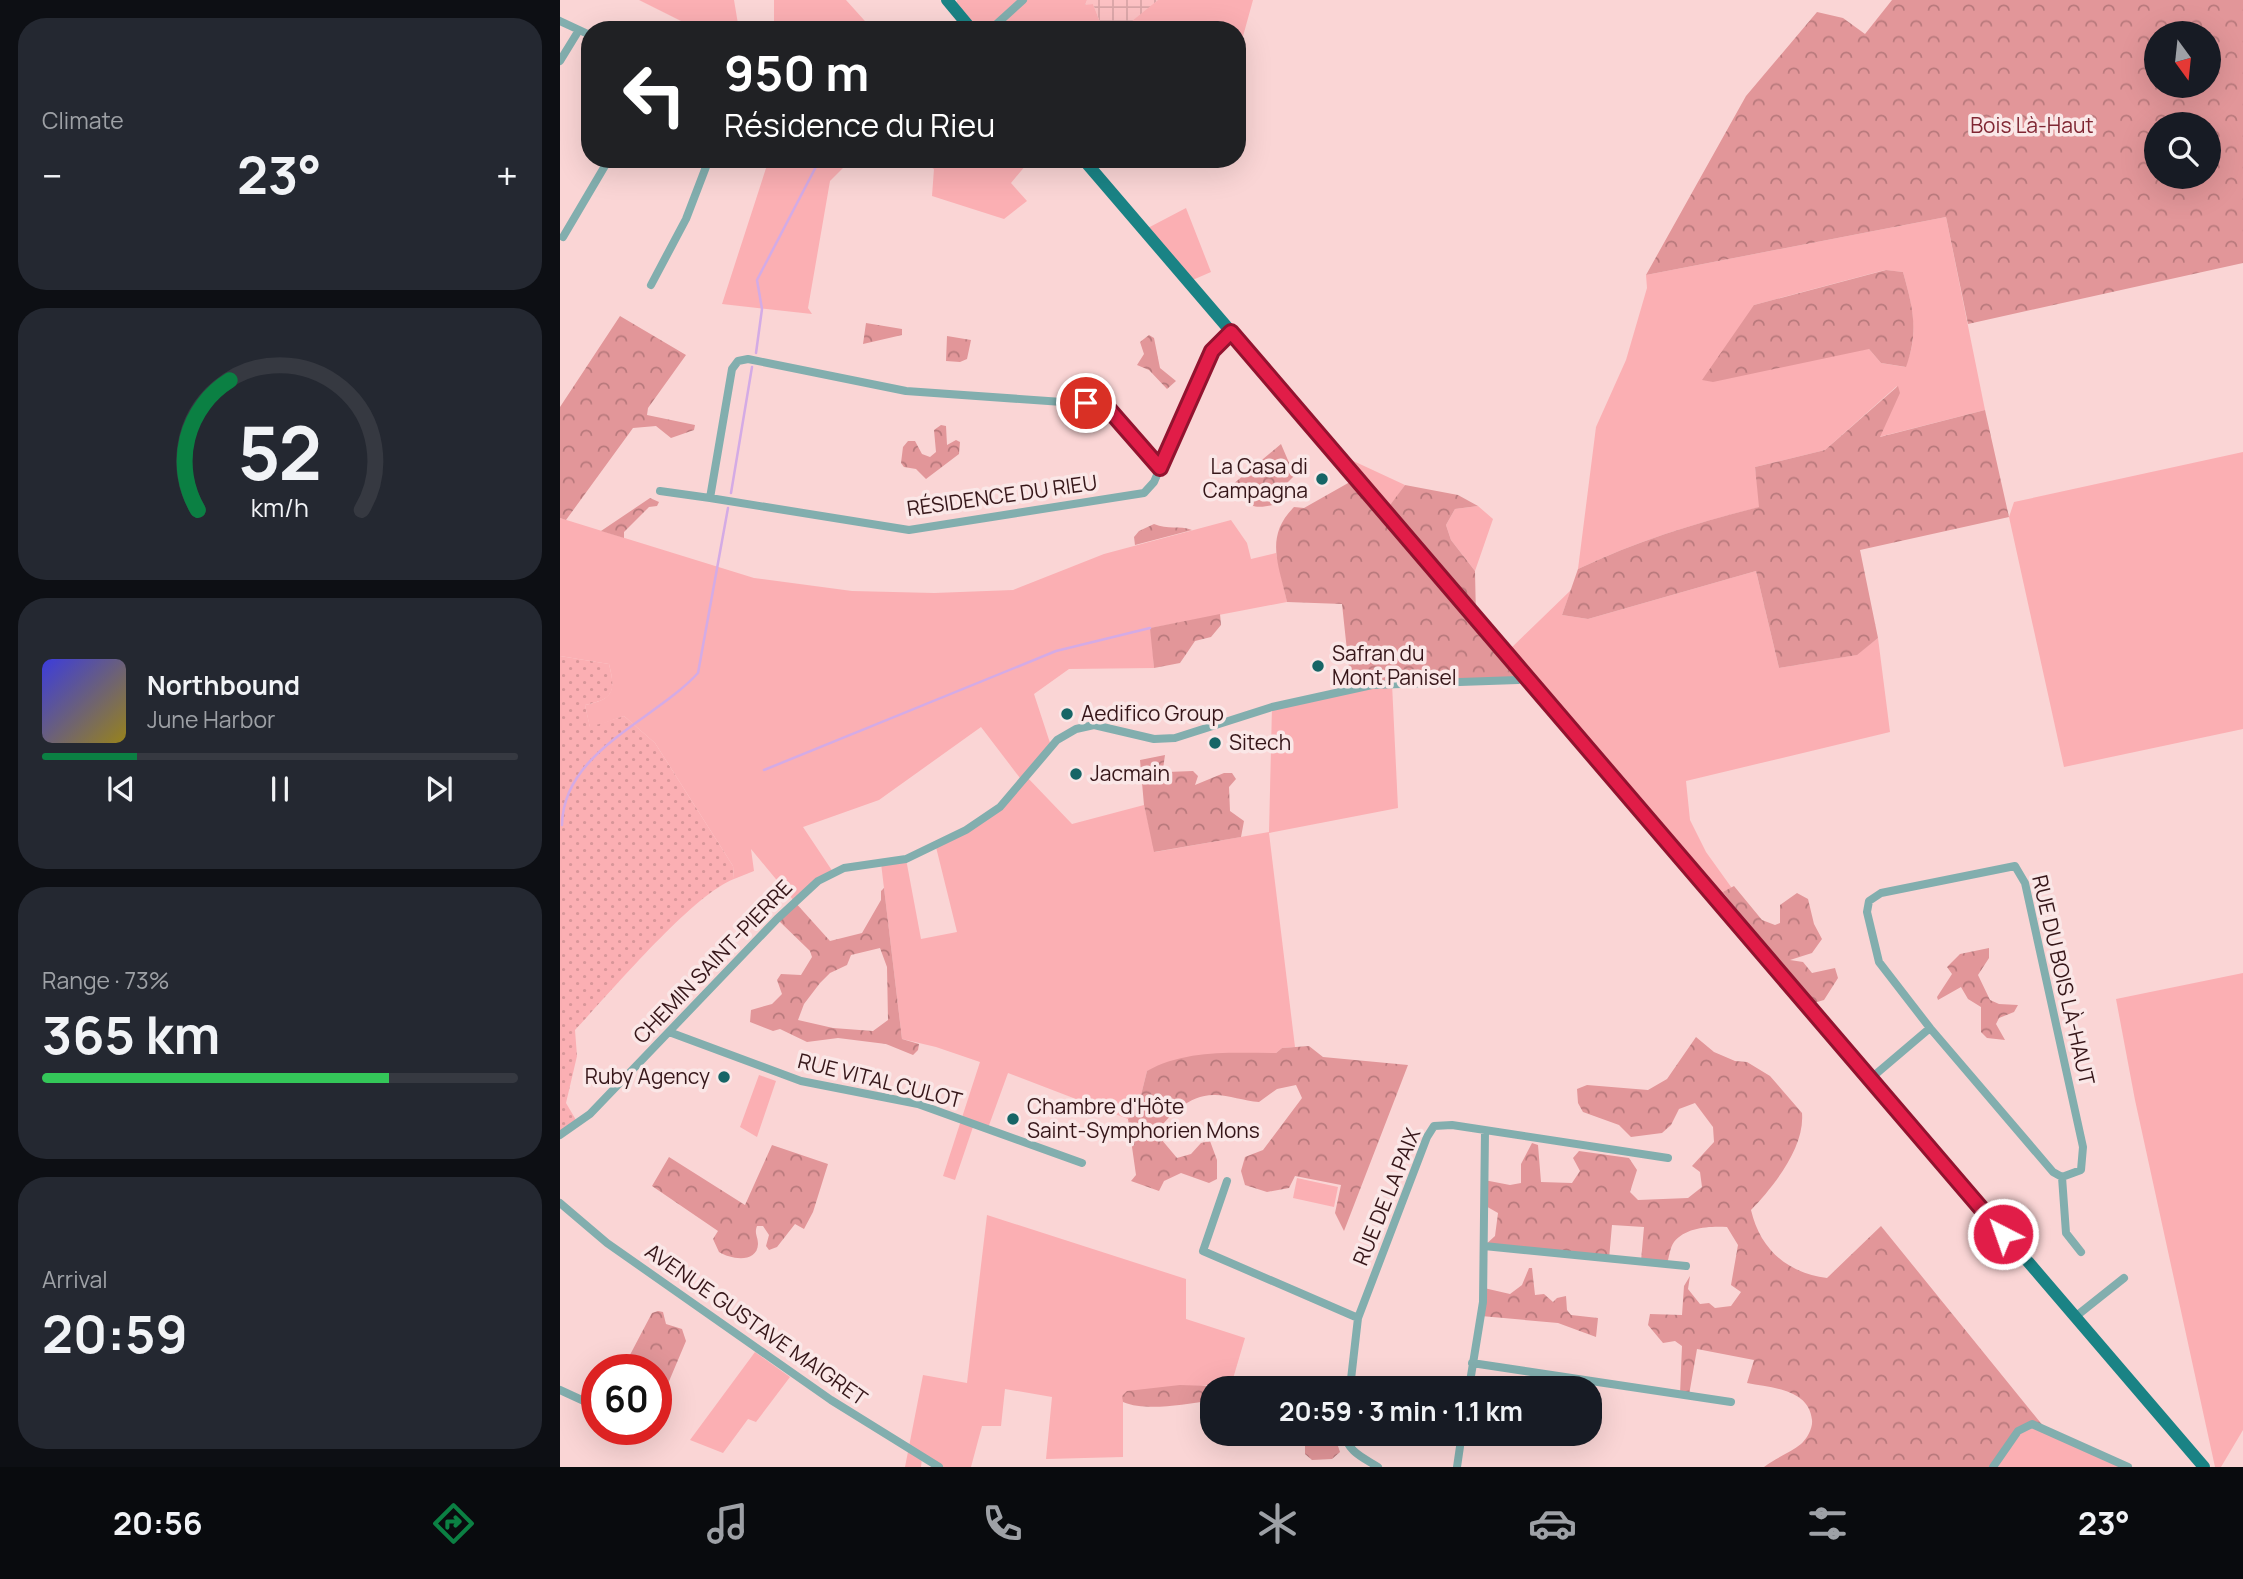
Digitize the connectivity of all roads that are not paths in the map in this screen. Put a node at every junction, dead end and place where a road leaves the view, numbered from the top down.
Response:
1 (947, 0) edge
2 (1023, 0) edge
3 (560, 21) edge
4 (964, 21) edge
5 (1000, 21) edge
6 (579, 30) joint
7 (560, 61) edge
8 (605, 168) edge
9 (706, 168) edge
10 (1091, 168) edge
11 (563, 237) dead end
12 (651, 285) dead end
13 (1231, 332) junction
14 (1160, 468) junction
15 (660, 491) dead end
16 (710, 498) junction
17 (1527, 677) junction
18 (1930, 1028) junction
19 (669, 1032) junction
20 (1870, 1079) junction
21 (1485, 1131) junction
22 (560, 1135) edge
23 (1668, 1158) dead end
24 (1082, 1163) dead end
25 (2063, 1177) junction
26 (1227, 1181) dead end
27 (560, 1203) edge
28 (1484, 1246) junction
29 (2081, 1252) dead end
30 (1686, 1266) dead end
31 (2124, 1278) dead end
32 (2075, 1317) junction
33 (1358, 1318) junction
34 (1472, 1363) junction
35 (1351, 1376) edge
36 (1470, 1376) edge
37 (560, 1390) edge
38 (581, 1400) edge
39 (1731, 1402) dead end
40 (1348, 1446) edge
41 (1460, 1446) edge
42 (939, 1467) edge
43 (1378, 1467) edge
44 (1457, 1467) edge
45 (1993, 1467) edge
46 (2128, 1467) edge
47 (2204, 1467) edge

1 - 4 main road
2 - 5 street
3 - 6 street
6 - 7 street
8 - 11 street
9 - 12 street
10 - 13 main road
13 - 14 street, RÉSIDENCE DU RIEU
13 - 17 main road
14 - 16 street, RÉSIDENCE DU RIEU
14 - 16 street
15 - 16 street, RÉSIDENCE DU RIEU
17 - 19 street, CHEMIN SAINT-PIERRE
17 - 20 main road
18 - 20 street
18 - 25 street, RUE DU BOIS LÀ-HAUT
18 - 25 street, RUE DU BOIS LÀ-HAUT
19 - 22 street, CHEMIN SAINT-PIERRE
19 - 24 street, RUE VITAL CULOT
20 - 32 main road
21 - 23 street, RUE DE LA PAIX
21 - 28 street
21 - 33 street, RUE DE LA PAIX
25 - 29 street
26 - 33 street
27 - 42 street, AVENUE GUSTAVE MAIGRET
28 - 30 street
28 - 34 street
31 - 32 street
32 - 47 main road
33 - 35 street, RUE DE LA PAIX
34 - 36 street
34 - 39 street
37 - 38 street
40 - 43 street
41 - 44 street
45 - 46 street

